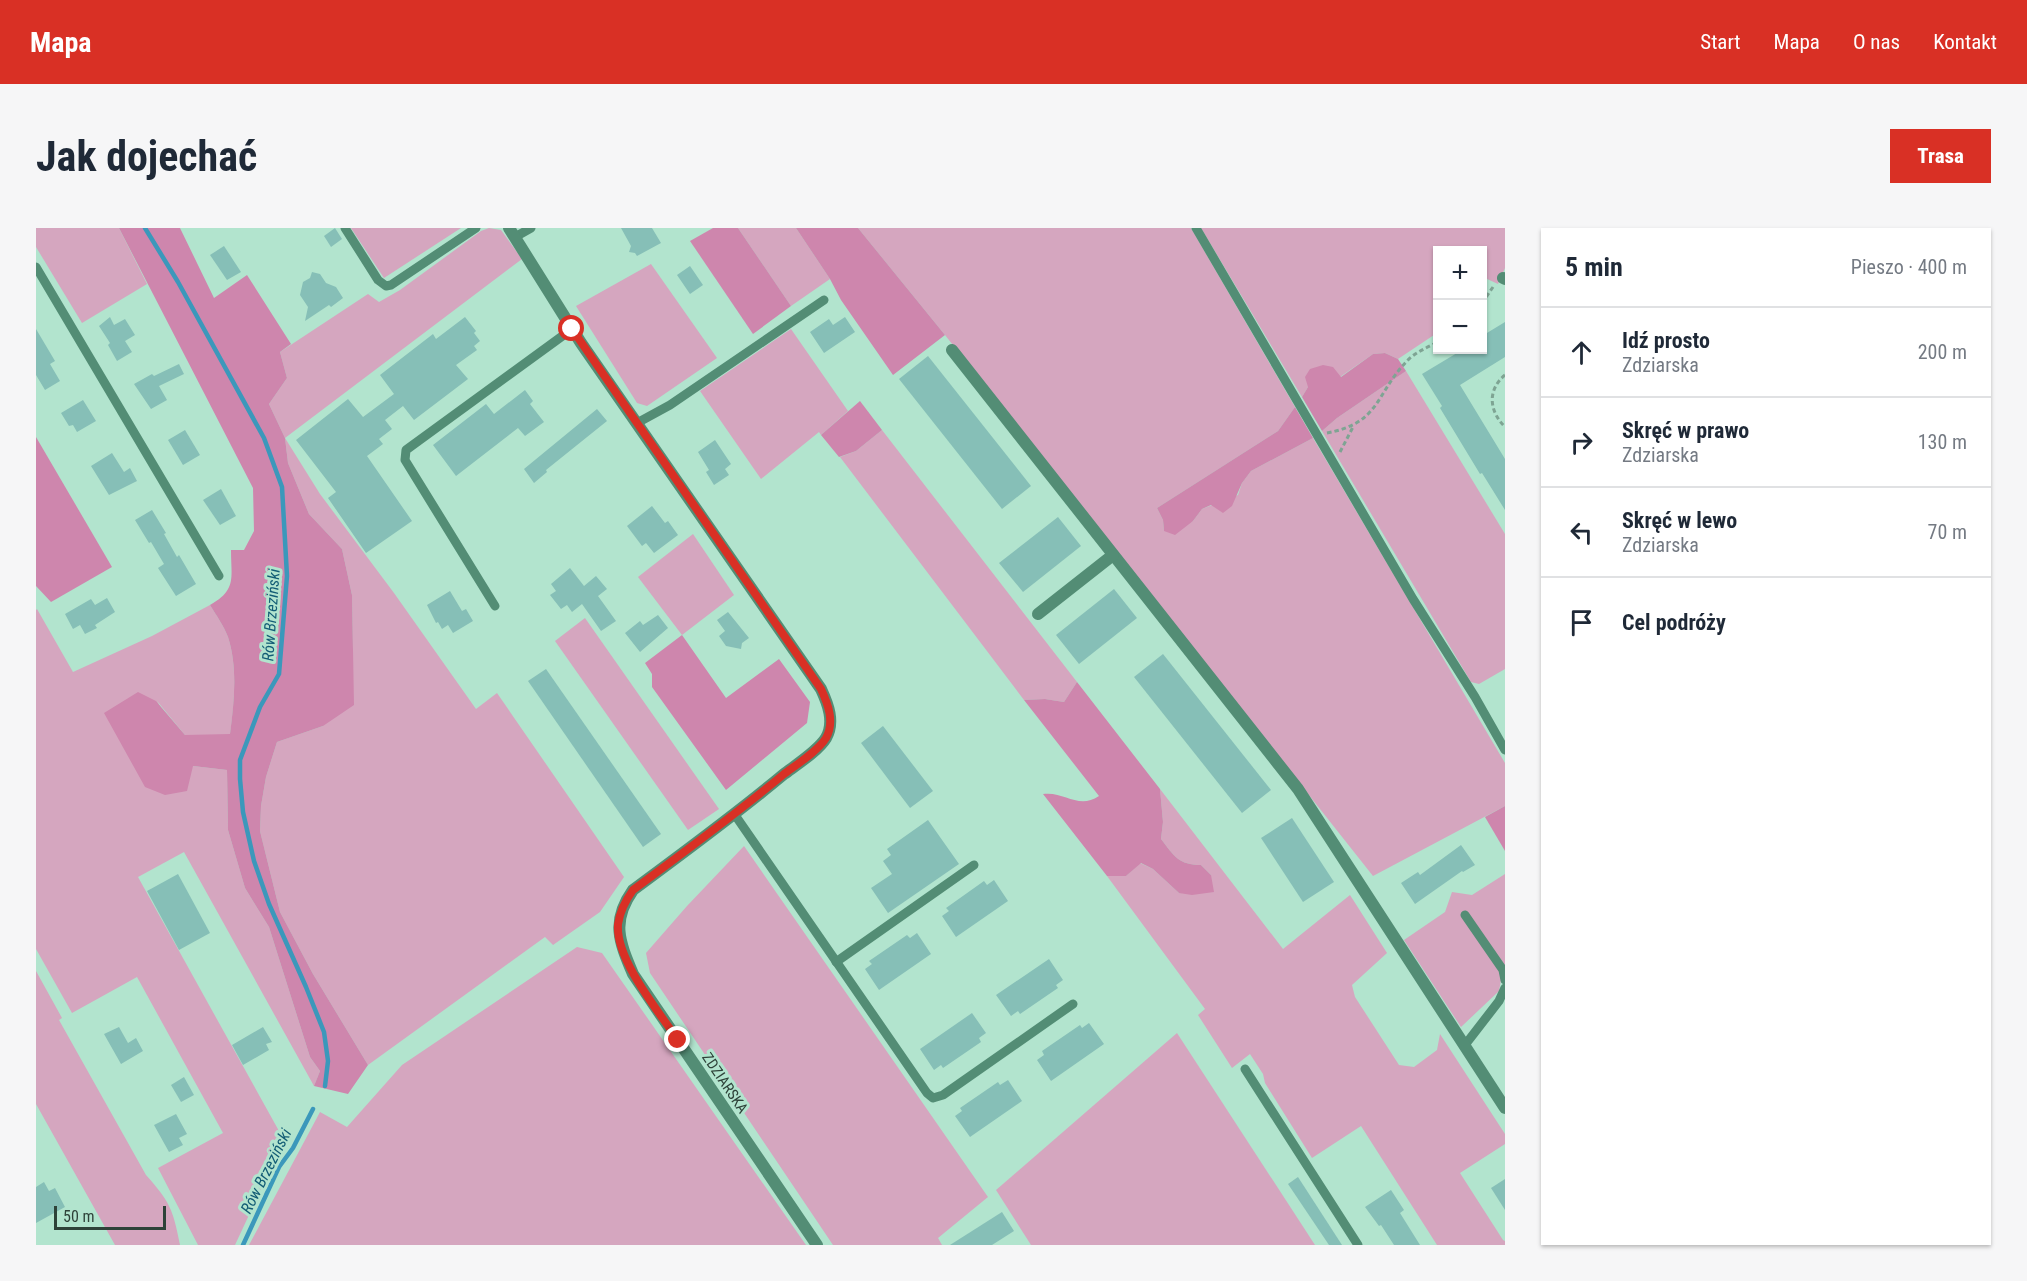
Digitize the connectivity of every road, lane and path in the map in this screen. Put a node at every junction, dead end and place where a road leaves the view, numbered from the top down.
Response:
1 (345, 228) edge
2 (476, 228) edge
3 (531, 228) edge
4 (1196, 228) edge
5 (512, 232) edge
6 (36, 267) edge
7 (1502, 281) edge
8 (824, 300) dead end
9 (1484, 300) edge
10 (572, 329) junction
11 (1433, 344) edge
12 (952, 350) dead end
13 (1505, 375) edge
14 (636, 423) junction
15 (1353, 427) junction
16 (1505, 427) edge
17 (1317, 435) junction
18 (1333, 463) junction
19 (1113, 555) junction
20 (219, 576) dead end
21 (495, 606) dead end
22 (1038, 614) dead end
23 (1505, 750) edge
24 (735, 815) junction
25 (974, 865) dead end
26 (1465, 915) dead end
27 (836, 962) junction
28 (1505, 980) edge
29 (1505, 988) edge
30 (1073, 1004) dead end
31 (1465, 1045) junction
32 (1245, 1069) dead end
33 (1505, 1108) edge
34 (817, 1245) edge
35 (1358, 1245) edge

1 - 2 lane
3 - 5 lane
4 - 17 lane
5 - 10 street, ZDZIARSKA
6 - 20 lane
7 - 9 path
8 - 14 lane
10 - 14 street, ZDZIARSKA
10 - 21 lane
11 - 15 path
12 - 19 street
13 - 16 path
14 - 24 street, ZDZIARSKA
15 - 17 path
15 - 18 path
17 - 18 lane
18 - 23 lane
19 - 22 street
19 - 31 street
24 - 27 lane
24 - 34 street, ZDZIARSKA
25 - 27 lane
26 - 28 lane
27 - 30 lane
29 - 31 lane
31 - 33 street
32 - 35 lane

